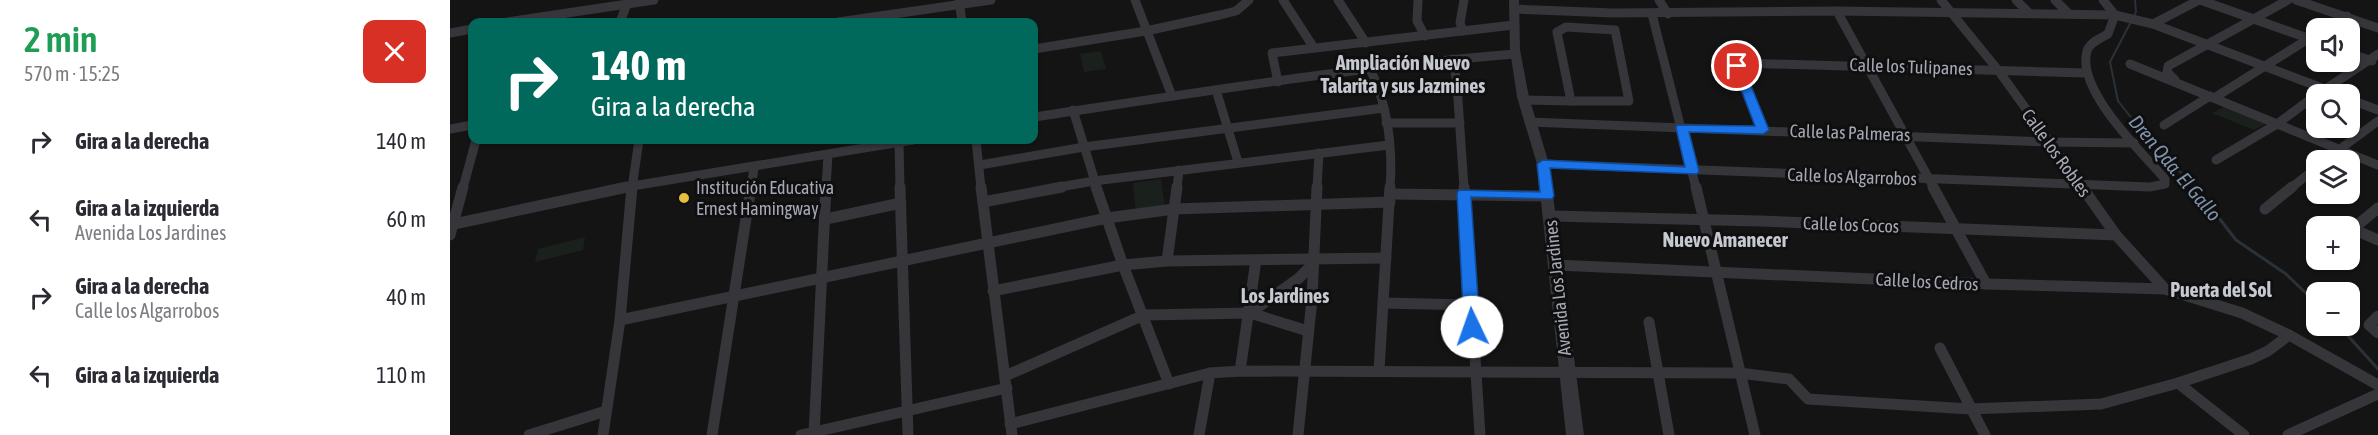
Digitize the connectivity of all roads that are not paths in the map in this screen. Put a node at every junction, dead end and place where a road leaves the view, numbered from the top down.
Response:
1 (654, 0) edge
2 (991, 0) edge
3 (1135, 0) edge
4 (1249, 0) edge
5 (1283, 0) edge
6 (1338, 0) edge
7 (1418, 0) edge
8 (1464, 0) edge
9 (1659, 0) edge
10 (1828, 0) edge
11 (1902, 0) edge
12 (1941, 0) edge
13 (2016, 0) edge
14 (2055, 0) edge
15 (2103, 0) edge
16 (2200, 0) edge
17 (2288, 0) edge
18 (2296, 0) edge
19 (959, 2) edge
20 (614, 3) edge
21 (627, 4) junction
22 (1514, 4) edge
23 (1911, 12) junction
24 (2028, 12) junction
25 (1838, 13) junction
26 (1952, 13) junction
27 (2068, 13) junction
28 (1652, 14) junction
29 (1668, 14) junction
30 (2115, 15) junction
31 (2346, 16) junction
32 (533, 18) edge
33 (622, 18) edge
34 (862, 18) edge
35 (961, 18) edge
36 (2343, 18) edge
37 (2253, 19) junction
38 (2153, 24) junction
39 (1514, 26) junction
40 (2378, 28) edge
41 (468, 30) edge
42 (1146, 31) junction
43 (1463, 31) junction
44 (450, 33) edge
45 (1425, 36) junction
46 (2306, 36) edge
47 (1366, 43) junction
48 (2306, 43) edge
49 (2206, 45) junction
50 (1038, 48) edge
51 (1314, 48) junction
52 (1515, 54) junction
53 (2378, 54) edge
54 (1453, 59) junction
55 (2374, 62) edge
56 (2130, 64) dead end
57 (1868, 66) junction
58 (2264, 67) junction
59 (1998, 70) junction
60 (1371, 71) junction
61 (2086, 73) junction
62 (2175, 81) junction
63 (1278, 82) junction
64 (2335, 84) edge
65 (2306, 87) edge
66 (1216, 90) junction
67 (1172, 96) junction
68 (2212, 97) junction
69 (1523, 100) junction
70 (1571, 101) junction
71 (2306, 103) edge
72 (2360, 103) edge
73 (1384, 108) junction
74 (1073, 110) junction
75 (2378, 110) edge
76 (1038, 116) edge
77 (2378, 121) edge
78 (1529, 122) junction
79 (1386, 123) junction
80 (1460, 123) junction
81 (2277, 124) junction
82 (2164, 125) dead end
83 (468, 126) edge
84 (1682, 128) junction
85 (450, 129) edge
86 (1227, 129) junction
87 (1763, 130) junction
88 (1905, 135) junction
89 (2047, 142) junction
90 (2134, 143) junction
91 (475, 144) edge
92 (638, 144) edge
93 (888, 144) edge
94 (899, 144) edge
95 (977, 144) edge
96 (1389, 145) junction
97 (1084, 147) junction
98 (2340, 149) junction
99 (1319, 153) junction
100 (828, 155) junction
101 (2216, 160) dead end
102 (1238, 162) junction
103 (1543, 164) junction
104 (980, 165) junction
105 (2378, 165) edge
106 (754, 168) junction
107 (1179, 170) junction
108 (1692, 171) junction
109 (2306, 176) edge
110 (1929, 180) junction
111 (1094, 181) junction
112 (2078, 184) junction
113 (632, 186) junction
114 (1464, 193) junction
115 (1548, 196) junction
116 (1390, 198) junction
117 (983, 202) junction
118 (901, 203) junction
119 (1317, 205) junction
120 (2378, 208) edge
121 (1174, 209) junction
122 (2265, 209) dead end
123 (1551, 216) junction
124 (1107, 218) junction
125 (826, 219) junction
126 (1704, 220) junction
127 (2360, 223) edge
128 (454, 224) junction
129 (1956, 228) junction
130 (2360, 233) edge
131 (450, 235) edge
132 (2116, 235) junction
133 (2378, 240) edge
134 (986, 244) junction
135 (1386, 258) junction
136 (1257, 260) junction
137 (901, 261) junction
138 (1167, 261) junction
139 (1314, 262) junction
140 (1123, 265) junction
141 (1556, 265) junction
142 (1717, 272) junction
143 (823, 278) junction
144 (1986, 284) junction
145 (2165, 289) junction
146 (993, 291) junction
147 (733, 296) junction
148 (1383, 303) junction
149 (1471, 304) junction
150 (1250, 313) junction
151 (1144, 315) junction
152 (2378, 316) edge
153 (620, 320) junction
154 (1649, 322) dead end
155 (1308, 331) junction
156 (2378, 333) edge
157 (2289, 335) junction
158 (1940, 348) dead end
159 (1306, 370) junction
160 (1379, 370) junction
161 (1240, 371) junction
162 (1475, 371) junction
163 (1568, 372) junction
164 (1657, 372) junction
165 (1210, 373) junction
166 (1739, 373) junction
167 (1006, 382) junction
168 (2178, 383) junction
169 (1169, 384) junction
170 (2378, 385) edge
171 (2378, 394) edge
172 (1970, 409) junction
173 (606, 411) junction
174 (907, 411) junction
175 (1011, 430) edge
176 (810, 434) edge
177 (529, 435) edge
178 (603, 435) edge
179 (712, 435) edge
180 (908, 435) edge
181 (1199, 435) edge
182 (1298, 435) edge
183 (1480, 435) edge
184 (1575, 435) edge
185 (1669, 435) edge
186 (1755, 435) edge
187 (1985, 435) edge
188 (2244, 435) edge
189 (2288, 435) edge

1 - 21 street
2 - 19 street
3 - 42 street
4 - 42 street
5 - 51 street
6 - 47 street
7 - 45 street
8 - 43 street
9 - 29 street
10 - 25 street
11 - 23 street
12 - 26 street, Calle los Robles
13 - 24 street
14 - 27 street
15 - 30 street
16 - 37 street
16 - 38 street
17 - 37 street
18 - 31 street
19 - 34 street
19 - 35 street
20 - 21 street
20 - 32 street
21 - 33 street
22 - 28 street
22 - 39 street, Avenida Los Jardines
23 - 25 street
23 - 26 street
24 - 26 street
24 - 27 street
25 - 29 street
25 - 57 street
26 - 59 street, Calle los Robles
27 - 30 street
28 - 29 street
28 - 84 street
30 - 38 street
30 - 61 street
31 - 36 street
31 - 40 street
37 - 46 street
37 - 49 street
38 - 49 street
39 - 43 street
39 - 52 street, Avenida Los Jardines
41 - 44 street
42 - 50 street
42 - 67 street
43 - 45 street
45 - 47 street
47 - 51 street
48 - 58 street
49 - 58 street
49 - 62 street
51 - 63 street
52 - 54 street
52 - 69 street, Avenida Los Jardines
53 - 55 street
54 - 60 street
54 - 80 street
55 - 64 street
56 - 62 street
57 - 59 street, Calle los Tulipanes
57 - 87 street, Calle los Tulipanes
57 - 88 street
58 - 65 street
58 - 68 street
59 - 61 street, Calle los Tulipanes
59 - 89 street, Calle los Robles
60 - 63 street
60 - 73 street
61 - 90 street
62 - 68 street
63 - 66 street
66 - 67 street
66 - 86 street
67 - 74 street
68 - 81 street
68 - 82 street
69 - 70 street
69 - 78 street, Avenida Los Jardines
70 - 70 street
71 - 81 street
72 - 75 street
73 - 79 street
73 - 86 street
74 - 76 street
74 - 97 street
77 - 98 street
78 - 84 street, Calle las Palmeras
78 - 103 street, Avenida Los Jardines
79 - 80 street
79 - 96 street
80 - 114 street
81 - 98 street
81 - 101 street
83 - 85 street
84 - 87 street, Calle las Palmeras
84 - 108 street
86 - 97 street
86 - 102 street
87 - 88 street, Calle las Palmeras
88 - 89 street, Calle las Palmeras
88 - 110 street
89 - 90 street, Calle las Palmeras
89 - 112 street, Calle los Robles
90 - 112 street, Calle los Algarrobos
91 - 128 street
92 - 113 street
93 - 100 street
94 - 118 street
95 - 104 street
96 - 99 street
96 - 116 street
97 - 104 street
97 - 111 street
98 - 105 street
99 - 102 street
99 - 119 street
100 - 106 street
100 - 125 street
102 - 107 street
103 - 108 street, Calle los Algarrobos
103 - 115 street, Avenida Los Jardines
104 - 117 street
106 - 113 street
106 - 147 street
107 - 111 street
107 - 121 street
108 - 110 street, Calle los Algarrobos
108 - 126 street
109 - 122 street
110 - 112 street, Calle los Algarrobos
110 - 129 street
111 - 117 street
111 - 124 street
112 - 132 street, Calle los Robles
113 - 128 street
113 - 153 street
114 - 115 street
114 - 116 street
114 - 149 street
115 - 123 street, Avenida Los Jardines
116 - 119 street
116 - 135 street
117 - 134 street
118 - 125 street
118 - 137 street
119 - 121 street
119 - 139 street
120 - 127 street
121 - 124 street
121 - 138 street
123 - 126 street, Calle los Cocos
123 - 141 street, Avenida Los Jardines
124 - 134 street
124 - 140 street
125 - 143 street
126 - 129 street, Calle los Cocos
126 - 142 street
128 - 131 street
129 - 132 street, Calle los Cocos
129 - 144 street
130 - 133 street
132 - 145 street, Calle los Robles
134 - 137 street
134 - 146 street
135 - 139 street
135 - 148 street
136 - 138 street
136 - 139 street
136 - 150 street
137 - 143 street
137 - 174 street
138 - 140 street
139 - 150 street
139 - 155 street
140 - 146 street
140 - 151 street
141 - 142 street, Calle los Cedros
141 - 163 street, Avenida Los Jardines
142 - 144 street, Calle los Cedros
142 - 166 street
143 - 147 street
143 - 176 street
144 - 145 street, Calle los Cedros
145 - 157 street, Calle los Cedros
146 - 167 street
147 - 153 street
147 - 179 street
148 - 149 street
148 - 160 street
149 - 162 street
150 - 151 street
150 - 155 street
150 - 161 street
151 - 167 street
151 - 169 street
152 - 156 street
153 - 173 street
154 - 164 street
155 - 159 street
157 - 168 street
157 - 170 street, Calle los Cedros
158 - 172 street
159 - 160 street
159 - 161 street
159 - 182 street
160 - 162 street
161 - 165 street
162 - 163 street
162 - 183 street
163 - 164 street
163 - 184 street, Avenida Los Jardines
164 - 166 street
164 - 185 street
165 - 169 street
165 - 181 street
166 - 172 street
166 - 186 street
167 - 174 street
167 - 175 street
168 - 172 street
168 - 188 street
169 - 175 street
171 - 189 street
172 - 187 street
173 - 177 street
173 - 178 street
174 - 176 street
174 - 180 street

